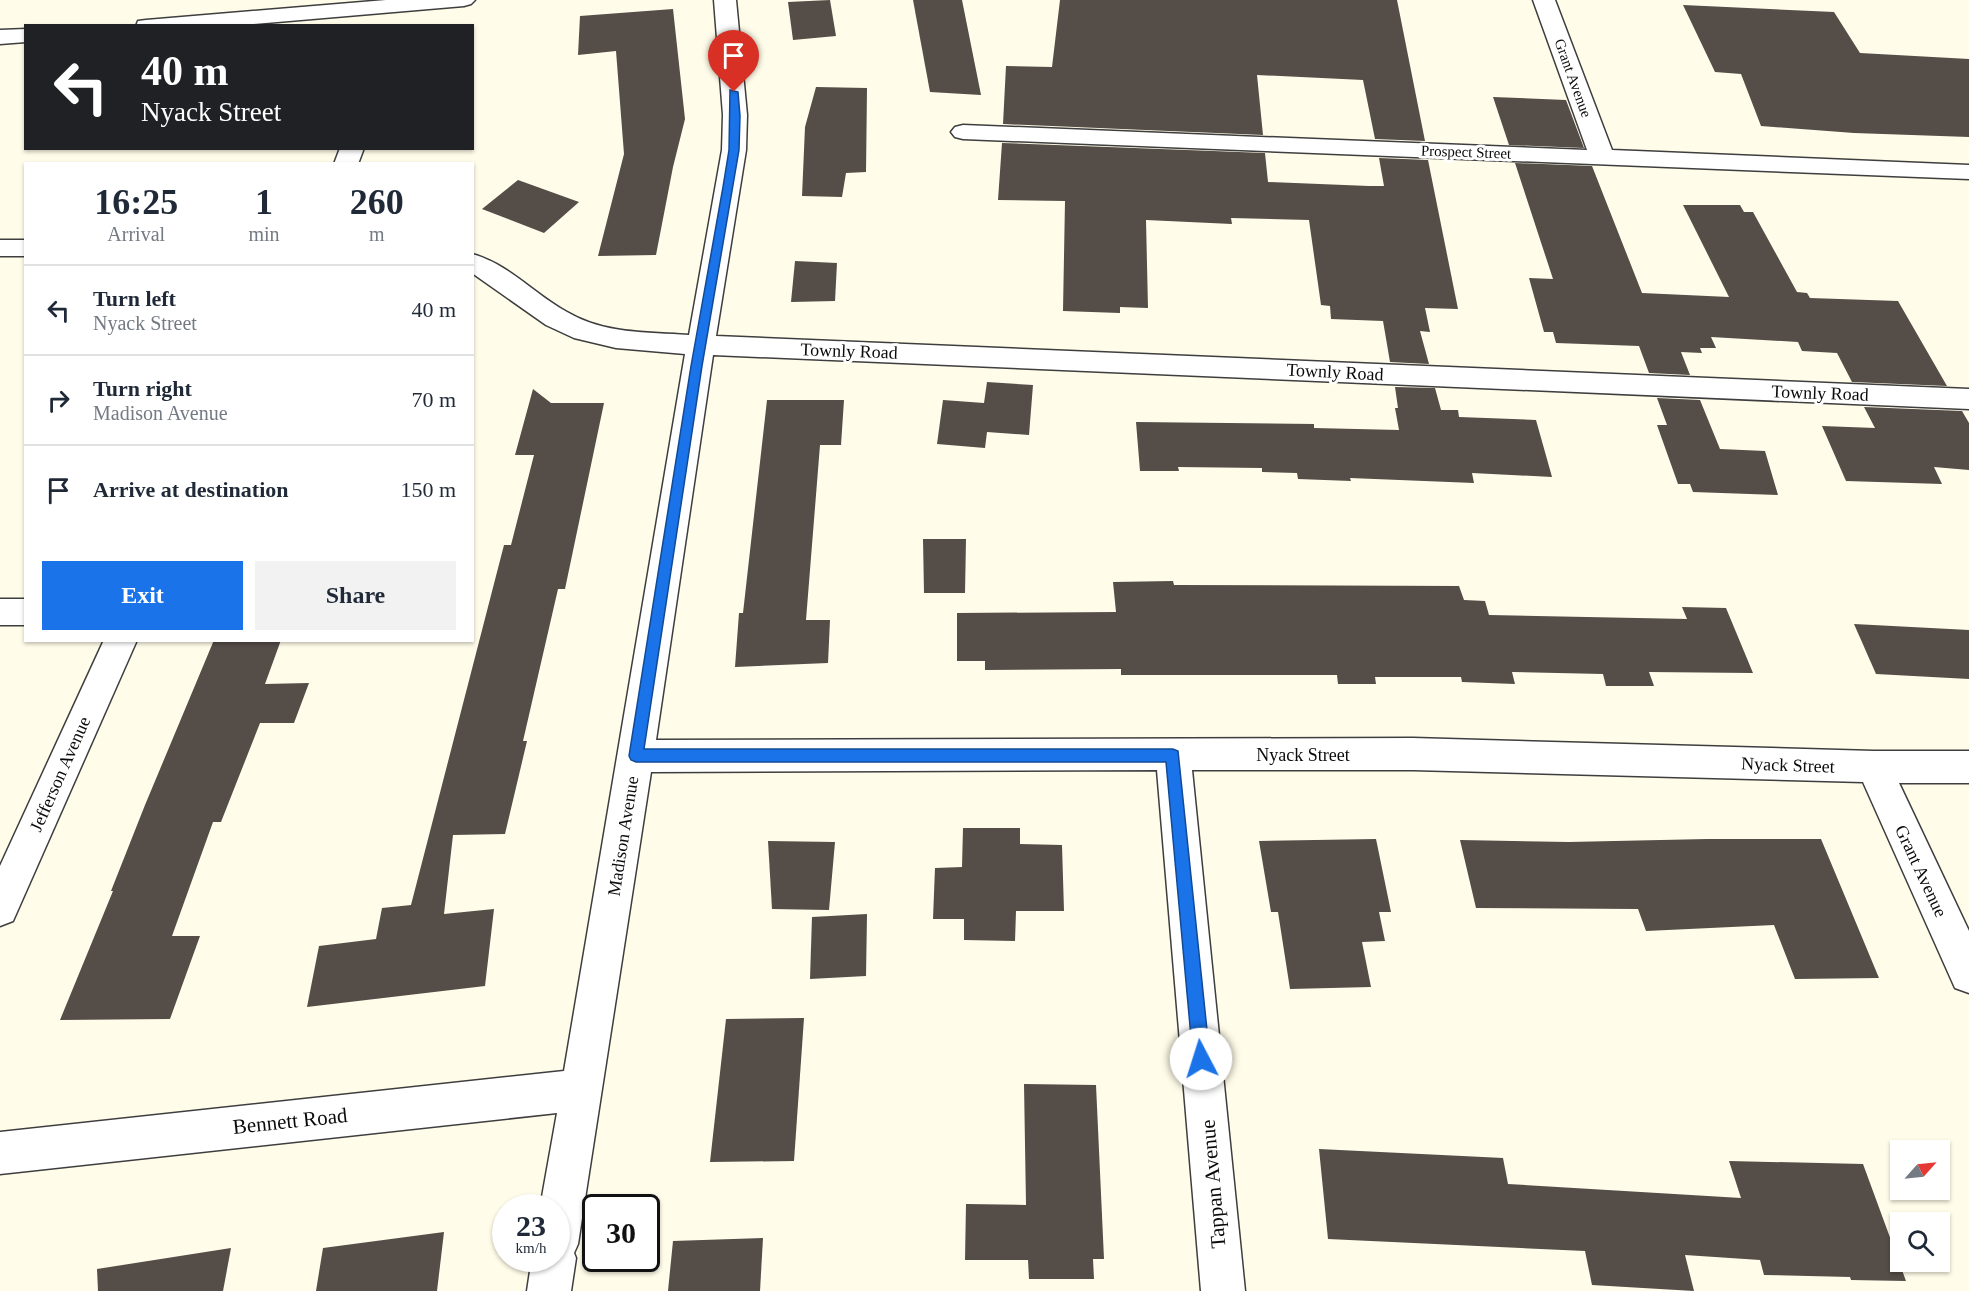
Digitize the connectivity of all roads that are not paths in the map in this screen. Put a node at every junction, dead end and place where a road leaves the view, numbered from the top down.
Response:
1 (464, 0) edge
2 (725, 0) edge
3 (1544, 0) edge
4 (388, 11) edge
5 (178, 24) edge
6 (24, 35) edge
7 (0, 37) edge
8 (963, 132) dead end
9 (1602, 157) junction
10 (1969, 172) edge
11 (0, 248) edge
12 (24, 248) edge
13 (474, 263) edge
14 (700, 345) junction
15 (1969, 399) edge
16 (0, 612) edge
17 (24, 612) edge
18 (120, 642) edge
19 (1173, 755) junction
20 (636, 756) junction
21 (1874, 767) junction
22 (1969, 767) edge
23 (0, 908) edge
24 (1969, 974) edge
25 (580, 1090) junction
26 (0, 1153) edge
27 (564, 1194) edge
28 (552, 1272) edge
29 (549, 1291) edge
30 (1223, 1291) edge

1 - 4 street
2 - 14 street, Madison Avenue
3 - 9 street, Grant Avenue
4 - 5 street
6 - 7 street
8 - 9 street, Prospect Street
9 - 10 street, Prospect Street
11 - 12 street
13 - 14 street, Townly Road
14 - 15 street, Townly Road
14 - 20 street, Madison Avenue
16 - 17 street
18 - 23 street, Jefferson Avenue
19 - 20 street, Nyack Street
19 - 21 street, Nyack Street
19 - 30 street, Tappan Avenue
20 - 25 street, Madison Avenue
21 - 22 street, Nyack Street
21 - 24 street, Grant Avenue
25 - 26 street, Bennett Road
25 - 27 street, Madison Avenue
28 - 29 street

